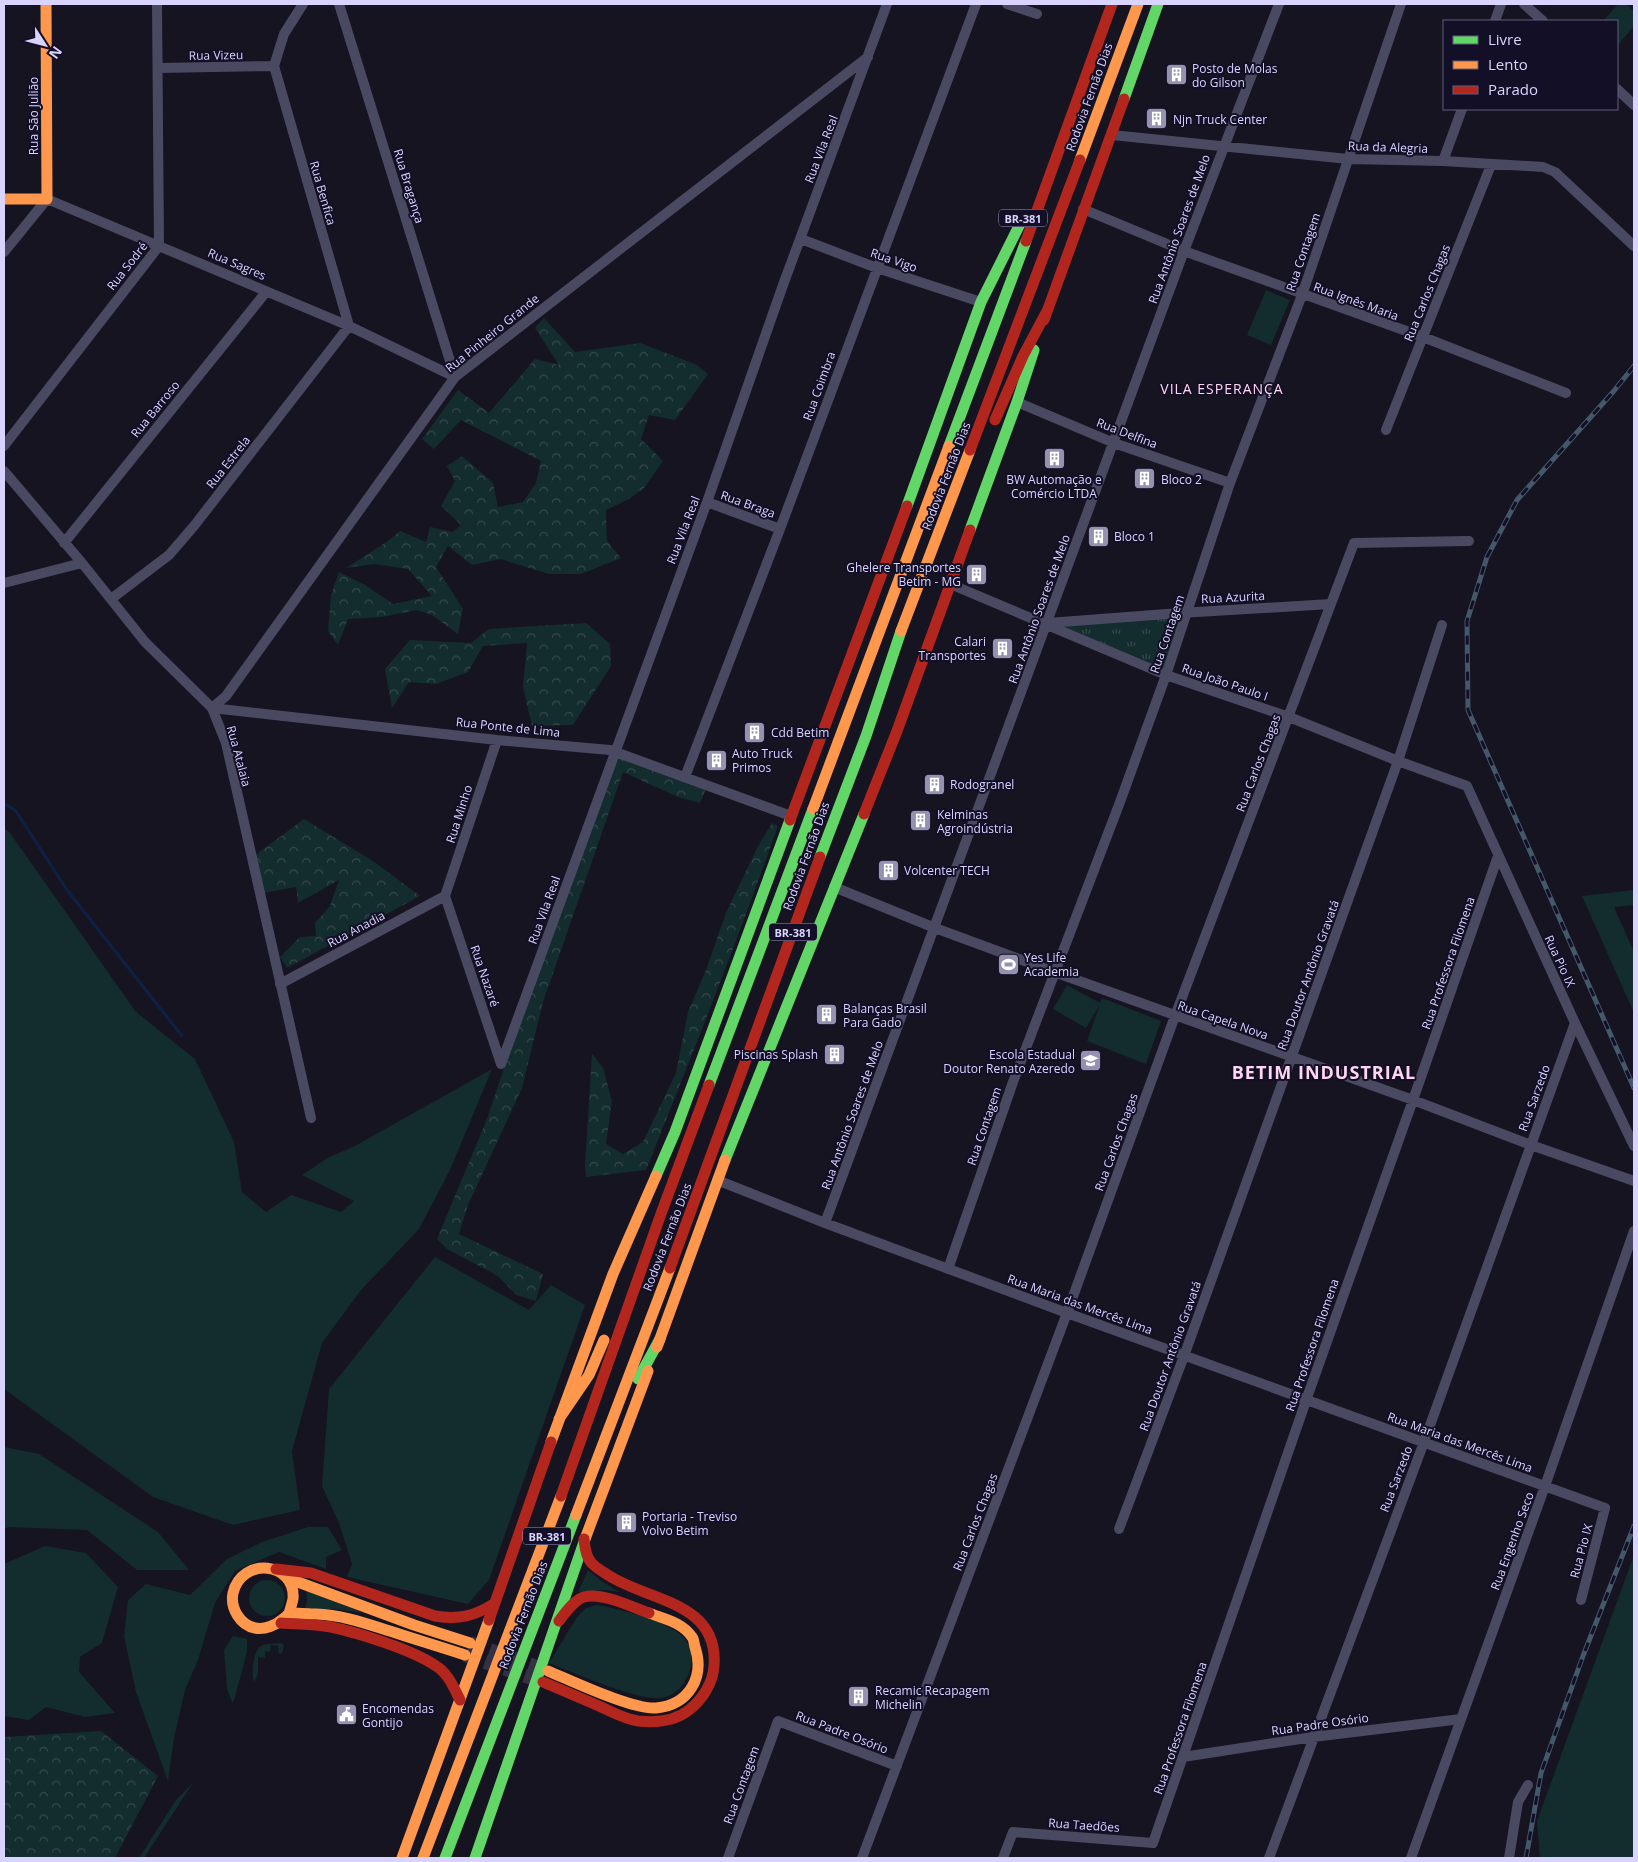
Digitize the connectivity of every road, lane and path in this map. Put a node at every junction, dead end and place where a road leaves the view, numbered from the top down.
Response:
1 (46, 4) edge
2 (157, 4) edge
3 (303, 4) edge
4 (339, 4) edge
5 (887, 4) edge
6 (976, 4) edge
7 (1006, 4) edge
8 (1112, 4) edge
9 (1138, 4) edge
10 (1158, 4) edge
11 (1279, 4) edge
12 (1400, 4) edge
13 (1501, 4) edge
14 (1524, 4) edge
15 (1097, 13) dead end
16 (1037, 14) dead end
17 (1495, 20) edge
18 (1542, 20) edge
19 (1096, 48) junction
20 (869, 56) junction
21 (274, 66) junction
22 (158, 68) junction
23 (1618, 90) edge
24 (1634, 105) edge
25 (1462, 110) edge
26 (1066, 134) junction
27 (1112, 135) junction
28 (1222, 148) junction
29 (1348, 158) junction
30 (1443, 161) junction
31 (1491, 165) junction
32 (4, 199) edge
33 (47, 199) junction
34 (1083, 209) junction
35 (800, 239) junction
36 (159, 246) junction
37 (1634, 246) edge
38 (1184, 251) junction
39 (4, 252) edge
40 (876, 268) junction
41 (266, 292) junction
42 (1302, 295) junction
43 (981, 302) junction
44 (1047, 311) junction
45 (349, 326) junction
46 (1423, 337) junction
47 (454, 376) junction
48 (1566, 393) dead end
49 (1017, 402) junction
50 (991, 429) dead end
51 (1386, 430) dead end
52 (1114, 443) junction
53 (4, 446) edge
54 (984, 447) dead end
55 (4, 472) edge
56 (1230, 483) junction
57 (707, 502) junction
58 (780, 529) junction
59 (1469, 541) dead end
60 (64, 543) junction
61 (82, 563) junction
62 (4, 583) edge
63 (950, 584) junction
64 (111, 599) junction
65 (1331, 604) junction
66 (1187, 612) junction
67 (904, 621) junction
68 (1046, 624) junction
69 (1442, 625) dead end
70 (1166, 675) junction
71 (212, 708) junction
72 (1289, 716) junction
73 (497, 740) junction
74 (615, 751) junction
75 (1398, 761) junction
76 (685, 777) junction
77 (1467, 786) joint
78 (791, 816) junction
79 (1498, 856) junction
80 (834, 887) junction
81 (445, 896) junction
82 (935, 928) junction
83 (1054, 972) junction
84 (280, 984) junction
85 (1175, 1016) junction
86 (1575, 1023) junction
87 (1291, 1058) junction
88 (501, 1064) joint
89 (1413, 1100) junction
90 (311, 1118) dead end
91 (1531, 1145) junction
92 (1634, 1146) edge
93 (717, 1180) junction
94 (1634, 1181) edge
95 (664, 1207) junction
96 (825, 1223) junction
97 (1634, 1231) edge
98 (948, 1269) junction
99 (1067, 1313) junction
100 (660, 1339) junction
101 (1184, 1356) junction
102 (1306, 1400) junction
103 (558, 1419) junction
104 (606, 1434) junction
105 (1424, 1442) junction
106 (1546, 1486) junction
107 (1605, 1508) joint
108 (1120, 1529) dead end
109 (584, 1540) junction
110 (272, 1568) junction
111 (287, 1578) junction
112 (1581, 1600) dead end
113 (495, 1603) junction
114 (285, 1618) junction
115 (552, 1631) junction
116 (470, 1643) tunnel mouth
117 (465, 1655) tunnel mouth
118 (460, 1700) junction
119 (1461, 1719) junction
120 (778, 1721) joint
121 (1313, 1737) junction
122 (1183, 1757) junction
123 (897, 1766) junction
124 (1528, 1785) dead end
125 (1153, 1843) joint
126 (402, 1858) edge
127 (423, 1858) edge
128 (445, 1858) edge
129 (475, 1858) edge
130 (728, 1858) edge
131 (862, 1858) edge
132 (1003, 1858) edge
133 (1269, 1858) edge
134 (1410, 1858) edge
135 (1509, 1858) edge

1 - 33 main road, Rua São Julião
2 - 22 street, Rua Sodré
3 - 21 street
4 - 47 street, Rua Bragança
5 - 20 street, Rua Vila Real
6 - 40 street, Rua Coimbra
7 - 16 street
8 - 19 main road, Rodovia Fernão Dias / BR-381
9 - 67 main road, Rodovia Fernão Dias / BR-381
10 - 27 main road, BR-381
11 - 28 street, Rua Antônio Soares de Melo
12 - 29 street, Rua Contagem
13 - 17 street
14 - 18 street
15 - 19 main road
19 - 26 main road, Rodovia Fernão Dias / BR-381
20 - 35 street, Rua Vila Real
20 - 47 street, Rua Pinheiro Grande
21 - 22 street, Rua Vizeu
21 - 45 street, Rua Benfica
22 - 36 street, Rua Sodré
23 - 24 street
25 - 30 street
26 - 43 main road, BR-381
26 - 95 main road, Rodovia Fernão Dias / BR-381
27 - 28 street, Rua da Alegria
27 - 34 main road, BR-381
28 - 29 street, Rua da Alegria
28 - 38 street, Rua Antônio Soares de Melo
29 - 30 street, Rua da Alegria
29 - 42 street, Rua Contagem
30 - 31 street, Rua da Alegria
31 - 37 street, Rua da Alegria
31 - 46 street, Rua Carlos Chagas
32 - 33 main road, Rua Sagres
33 - 36 street, Rua Sagres
33 - 39 street
34 - 38 street, Rua Ignês Maria
34 - 44 main road, BR-381
35 - 40 street, Rua Vigo
35 - 57 street, Rua Vila Real
36 - 41 street, Rua Sagres
36 - 53 street, Rua Sodré
38 - 42 street, Rua Ignês Maria
38 - 52 street, Rua Antônio Soares de Melo
40 - 43 street, Rua Vigo
40 - 58 street, Rua Coimbra
41 - 45 street, Rua Sagres
41 - 60 street, Rua Barroso
42 - 46 street, Rua Ignês Maria
42 - 56 street, Rua Contagem
43 - 78 main road, Rodovia Fernão Dias / BR-381
44 - 49 main road, BR-381
44 - 50 main road
45 - 47 street, Rua Sagres
45 - 64 street, Rua Estrela
46 - 48 street, Rua Ignês Maria
46 - 51 street, Rua Carlos Chagas
47 - 71 street, Rua Pinheiro Grande
49 - 52 street, Rua Delfina
49 - 63 main road, BR-381
52 - 56 street, Rua Delfina
52 - 68 street, Rua Antônio Soares de Melo
54 - 67 main road
55 - 60 street, Rua Atalaia
56 - 66 street, Rua Contagem
57 - 58 street, Rua Braga
57 - 74 street, Rua Vila Real
58 - 76 street, Rua Coimbra
59 - 65 street, Rua Carlos Chagas
60 - 61 street, Rua Atalaia
61 - 62 street
61 - 64 street, Rua Atalaia
63 - 68 street, Rua João Paulo I
63 - 80 main road, BR-381
64 - 71 street, Rua Atalaia
65 - 66 street, Rua Azurita
65 - 72 street, Rua Carlos Chagas
66 - 68 street, Rua Azurita
66 - 70 street, Rua Contagem
67 - 104 main road, Rodovia Fernão Dias / BR-381
68 - 70 street, Rua João Paulo I
68 - 82 street, Rua Antônio Soares de Melo
69 - 75 street, Rua Doutor Antônio Gravatá
70 - 72 street, Rua João Paulo I
70 - 83 street, Rua Contagem
71 - 73 street, Rua Ponte de Lima
71 - 84 street, Rua Atalaia
72 - 75 street, Rua João Paulo I
72 - 85 street, Rua Carlos Chagas
73 - 74 street, Rua Ponte de Lima
73 - 81 street, Rua Minho
74 - 76 street, Rua Ponte de Lima
74 - 88 street, Rua Vila Real
75 - 77 street, Rua João Paulo I
75 - 87 street, Rua Doutor Antônio Gravatá
76 - 78 street, Rua Ponte de Lima
77 - 79 street, Rua Pio IX
78 - 103 main road, Rodovia Fernão Dias / BR-381
79 - 86 street, Rua Pio IX
79 - 89 street, Rua Professora Filomena
80 - 82 street, Rua Capela Nova
80 - 93 main road, BR-381
81 - 84 street, Rua Anadia
81 - 88 street, Rua Nazaré
82 - 83 street, Rua Capela Nova
82 - 96 street, Rua Antônio Soares de Melo
83 - 85 street, Rua Capela Nova
83 - 98 street, Rua Contagem
84 - 90 street, Rua Atalaia
85 - 87 street, Rua Capela Nova
85 - 99 street, Rua Carlos Chagas
86 - 91 street, Rua Sarzedo
86 - 92 street, Rua Pio IX
87 - 89 street, Rua Capela Nova
87 - 101 street, Rua Doutor Antônio Gravatá
89 - 91 street, Rua Capela Nova
89 - 102 street, Rua Professora Filomena
91 - 94 street, Rua Capela Nova
91 - 105 street, Rua Sarzedo
93 - 96 street, Rua Maria das Mercês Lima
93 - 100 main road, BR-381
95 - 103 main road
95 - 127 main road, Rodovia Fernão Dias / BR-381
96 - 98 street, Rua Maria das Mercês Lima
97 - 106 street, Rua Engenho Seco
98 - 99 street, Rua Maria das Mercês Lima
99 - 101 street, Rua Maria das Mercês Lima
99 - 123 street, Rua Carlos Chagas
100 - 104 main road
100 - 109 main road, BR-381
101 - 102 street, Rua Maria das Mercês Lima
101 - 108 street, Rua Doutor Antônio Gravatá
102 - 105 street, Rua Maria das Mercês Lima
102 - 122 street, Rua Professora Filomena
103 - 113 main road, Rodovia Fernão Dias / BR-381
104 - 128 main road, Rodovia Fernão Dias / BR-381
105 - 106 street, Rua Maria das Mercês Lima
105 - 121 street, Rua Sarzedo
106 - 107 street, Rua Maria das Mercês Lima
106 - 119 street, Rua Engenho Seco
107 - 112 street, Rua Pio IX
109 - 115 main road, BR-381
109 - 115 main road
110 - 111 main road
110 - 113 main road
110 - 114 main road
111 - 114 main road
111 - 116 main road
113 - 118 main road, Rodovia Fernão Dias / BR-381
114 - 117 main road
114 - 118 main road
115 - 129 main road, BR-381
118 - 126 main road, Rodovia Fernão Dias / BR-381
119 - 121 street, Rua Padre Osório
119 - 134 street, Rua Engenho Seco
120 - 123 street, Rua Padre Osório
120 - 130 street, Rua Contagem
121 - 122 street, Rua Padre Osório
121 - 133 street, Rua Sarzedo
122 - 125 street, Rua Professora Filomena
123 - 131 street, Rua Carlos Chagas
124 - 135 street
125 - 132 street, Rua Taedões

